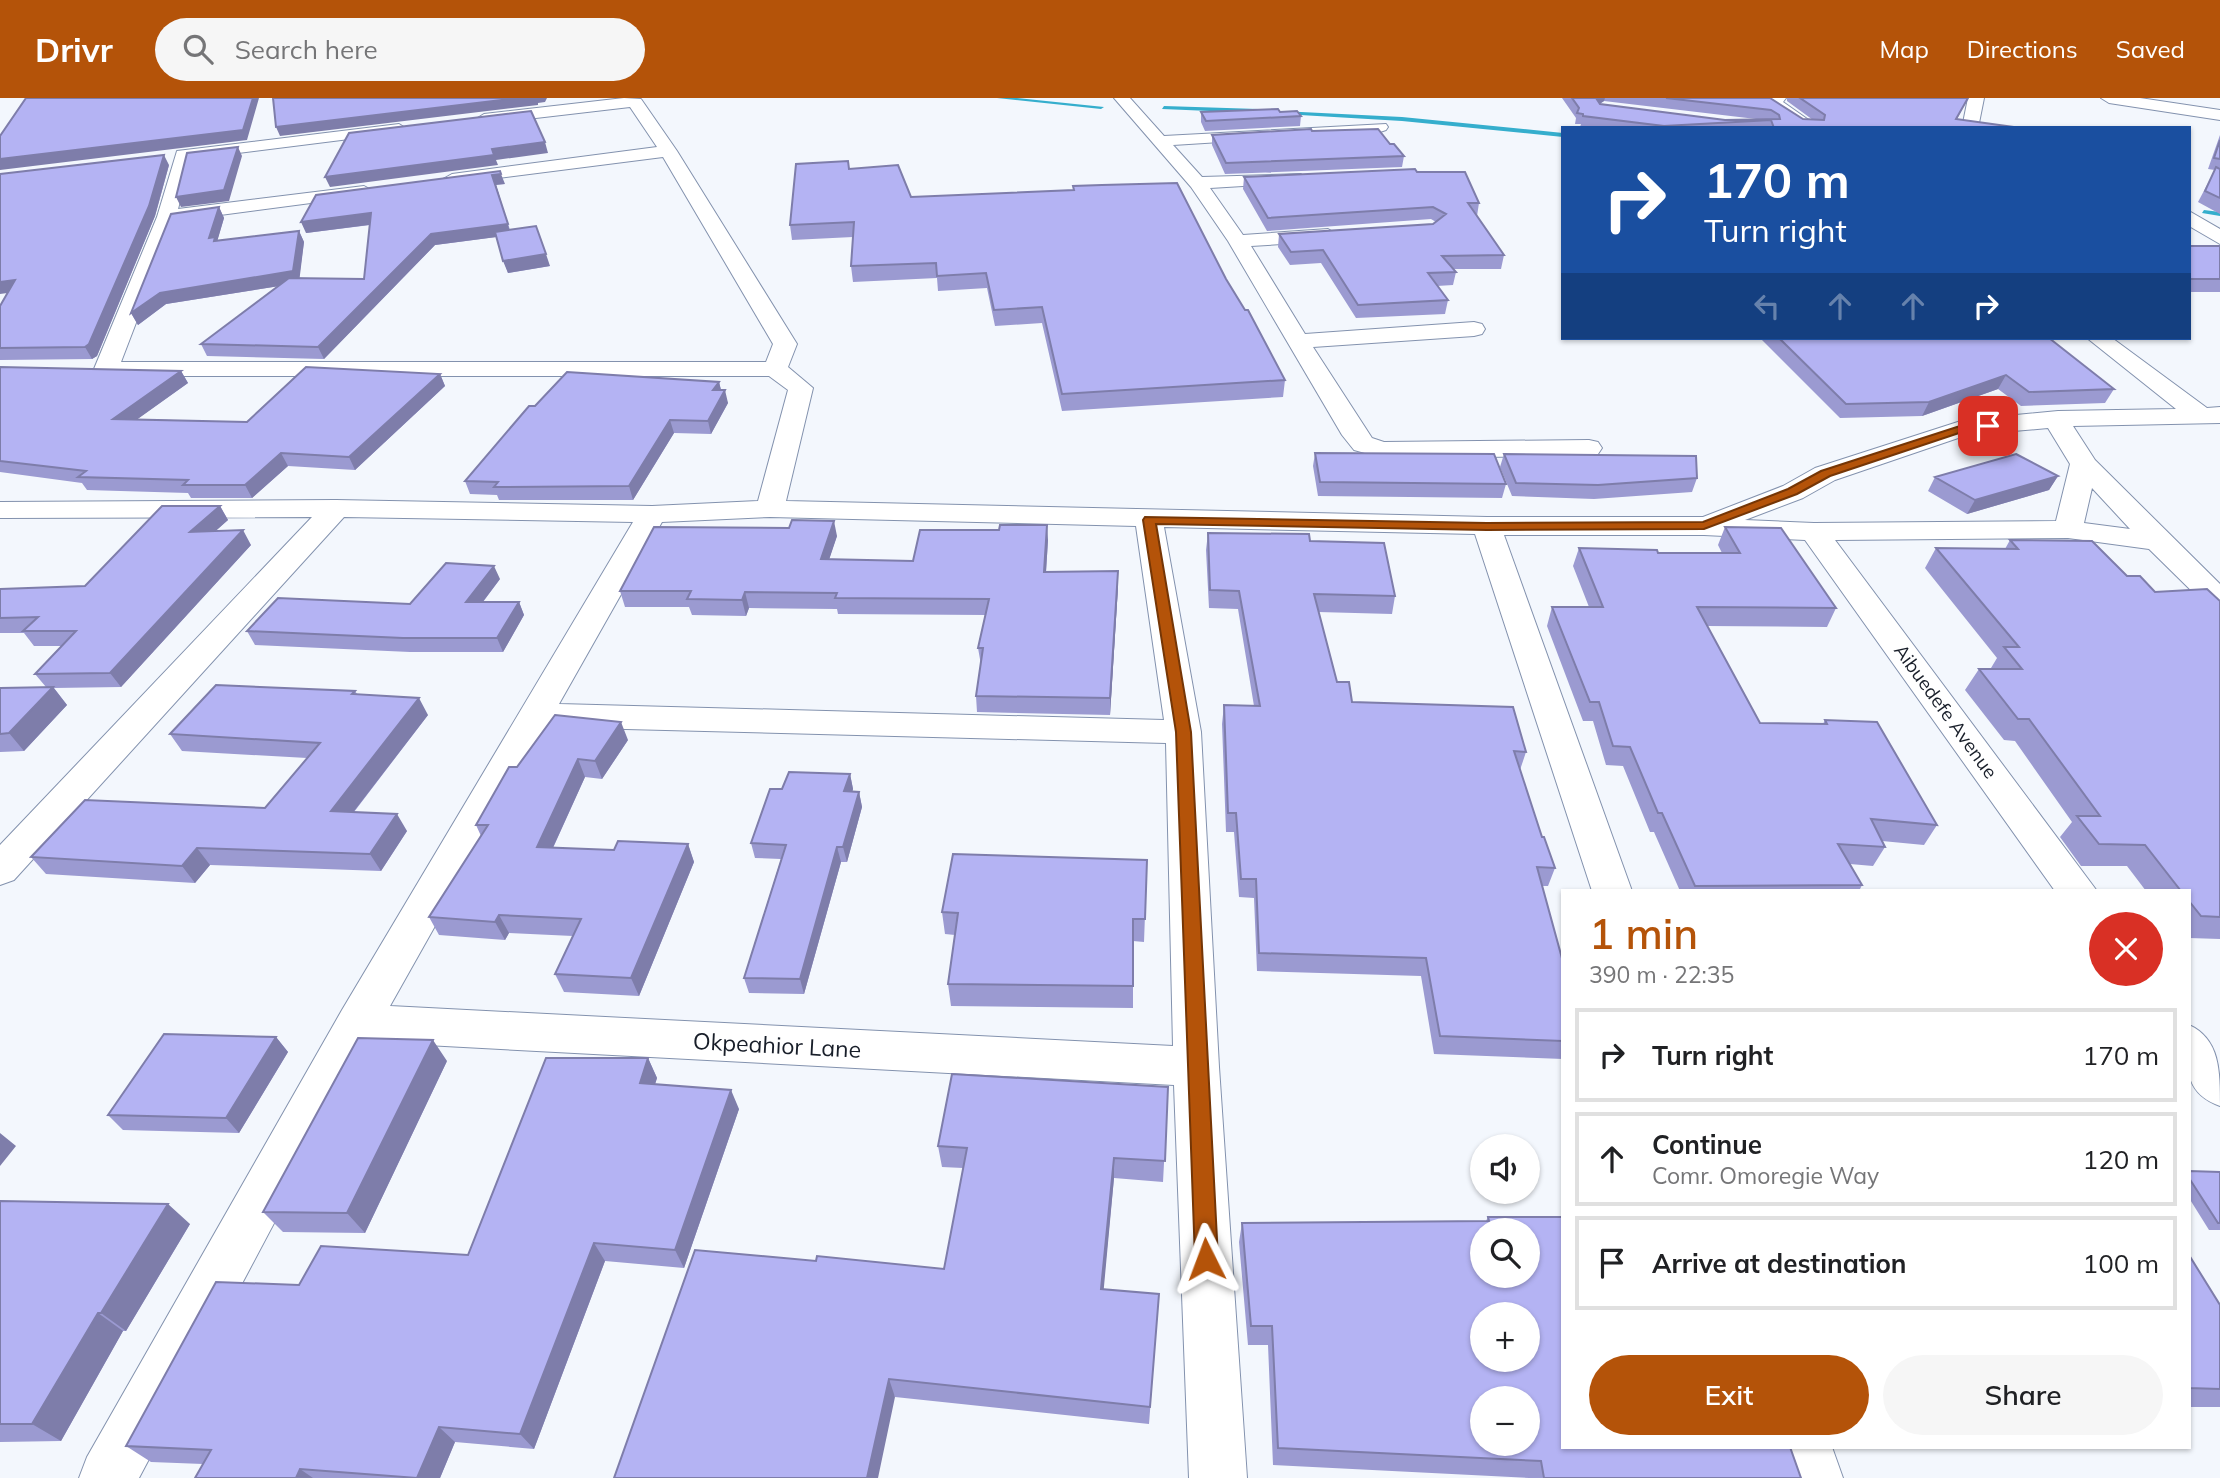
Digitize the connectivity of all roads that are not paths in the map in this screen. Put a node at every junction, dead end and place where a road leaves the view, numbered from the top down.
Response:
1 (1122, 98) edge
2 (1976, 98) edge
3 (2109, 98) edge
4 (633, 100) edge
5 (1772, 100) edge
6 (2172, 108) junction
7 (2220, 115) edge
8 (462, 122) edge
9 (1809, 126) edge
10 (1970, 126) edge
11 (2175, 126) edge
12 (422, 127) edge
13 (1380, 127) edge
14 (1161, 141) junction
15 (668, 151) junction
16 (1319, 177) edge
17 (438, 181) edge
18 (1197, 183) junction
19 (383, 188) edge
20 (167, 217) junction
21 (2191, 218) edge
22 (1348, 234) edge
23 (2220, 238) edge
24 (1238, 241) junction
25 (1474, 329) dead end
26 (2101, 340) edge
27 (1298, 341) junction
28 (80, 369) edge
29 (106, 369) junction
30 (775, 369) junction
31 (2209, 415) edge
32 (2058, 419) junction
33 (1589, 448) dead end
34 (2084, 463) junction
35 (336, 508) junction
36 (770, 509) junction
37 (13, 510) edge
38 (652, 514) junction
39 (1149, 520) junction
40 (1487, 526) junction
41 (1704, 526) junction
42 (0, 528) edge
43 (2068, 529) junction
44 (1814, 532) junction
45 (2156, 541) junction
46 (2220, 601) edge
47 (536, 715) junction
48 (1183, 732) junction
49 (0, 870) edge
50 (1611, 889) edge
51 (2076, 889) edge
52 (358, 1023) junction
53 (2191, 1047) edge
54 (1196, 1067) junction
55 (2220, 1086) edge
56 (1804, 1449) edge
57 (108, 1478) edge
58 (1218, 1478) edge
59 (1814, 1478) edge

1 - 14 street
2 - 10 street
3 - 6 street
4 - 8 street
4 - 15 street
5 - 9 street
6 - 7 street
6 - 11 street
12 - 20 street
13 - 14 street
14 - 18 street
15 - 17 street
15 - 30 street
16 - 18 street
18 - 24 street
19 - 20 street
20 - 29 street
21 - 23 street
22 - 24 street
24 - 27 street
25 - 27 street
26 - 31 street
27 - 33 street
28 - 29 street
29 - 30 street
30 - 36 street
31 - 32 street
32 - 34 street
32 - 41 street
34 - 43 street
34 - 45 street
35 - 37 street
35 - 38 street
35 - 49 street
36 - 38 street
36 - 39 street
37 - 42 street
38 - 47 street
39 - 40 street
39 - 48 street
40 - 41 street
40 - 50 street
41 - 44 street
43 - 44 street
43 - 45 street
44 - 51 street, Aibuedefe Avenue
45 - 46 street
47 - 48 street
47 - 52 street
48 - 54 street
52 - 54 street, Okpeahior Lane
52 - 57 street
53 - 55 street
54 - 58 street
56 - 59 street

